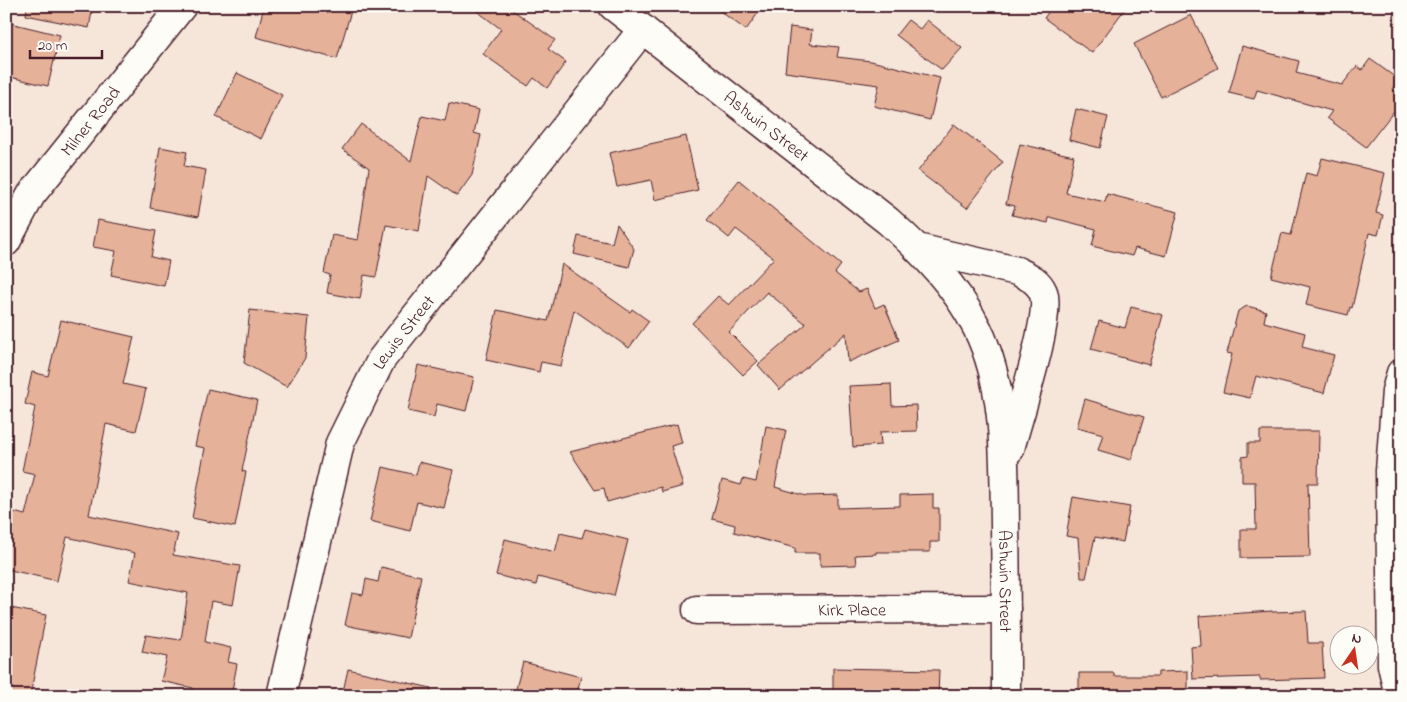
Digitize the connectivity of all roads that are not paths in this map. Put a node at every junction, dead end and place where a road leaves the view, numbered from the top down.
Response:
1 (182, 6) edge
2 (613, 6) edge
3 (643, 29) junction
4 (6, 242) edge
5 (917, 248) junction
6 (1401, 373) edge
7 (1004, 468) junction
8 (1396, 542) edge
9 (1006, 608) junction
10 (698, 610) dead end
11 (281, 696) edge
12 (1006, 696) edge
13 (1399, 696) edge

1 - 4 street, Milner Road
2 - 3 street, Ashwin Street
3 - 5 street, Ashwin Street
3 - 11 street, Lewis Street
5 - 7 street, Ashwin Street
5 - 7 street, Ashwin Street
6 - 8 street
7 - 9 street, Ashwin Street
8 - 13 street
9 - 10 street, Kirk Place
9 - 12 street, Ashwin Street

